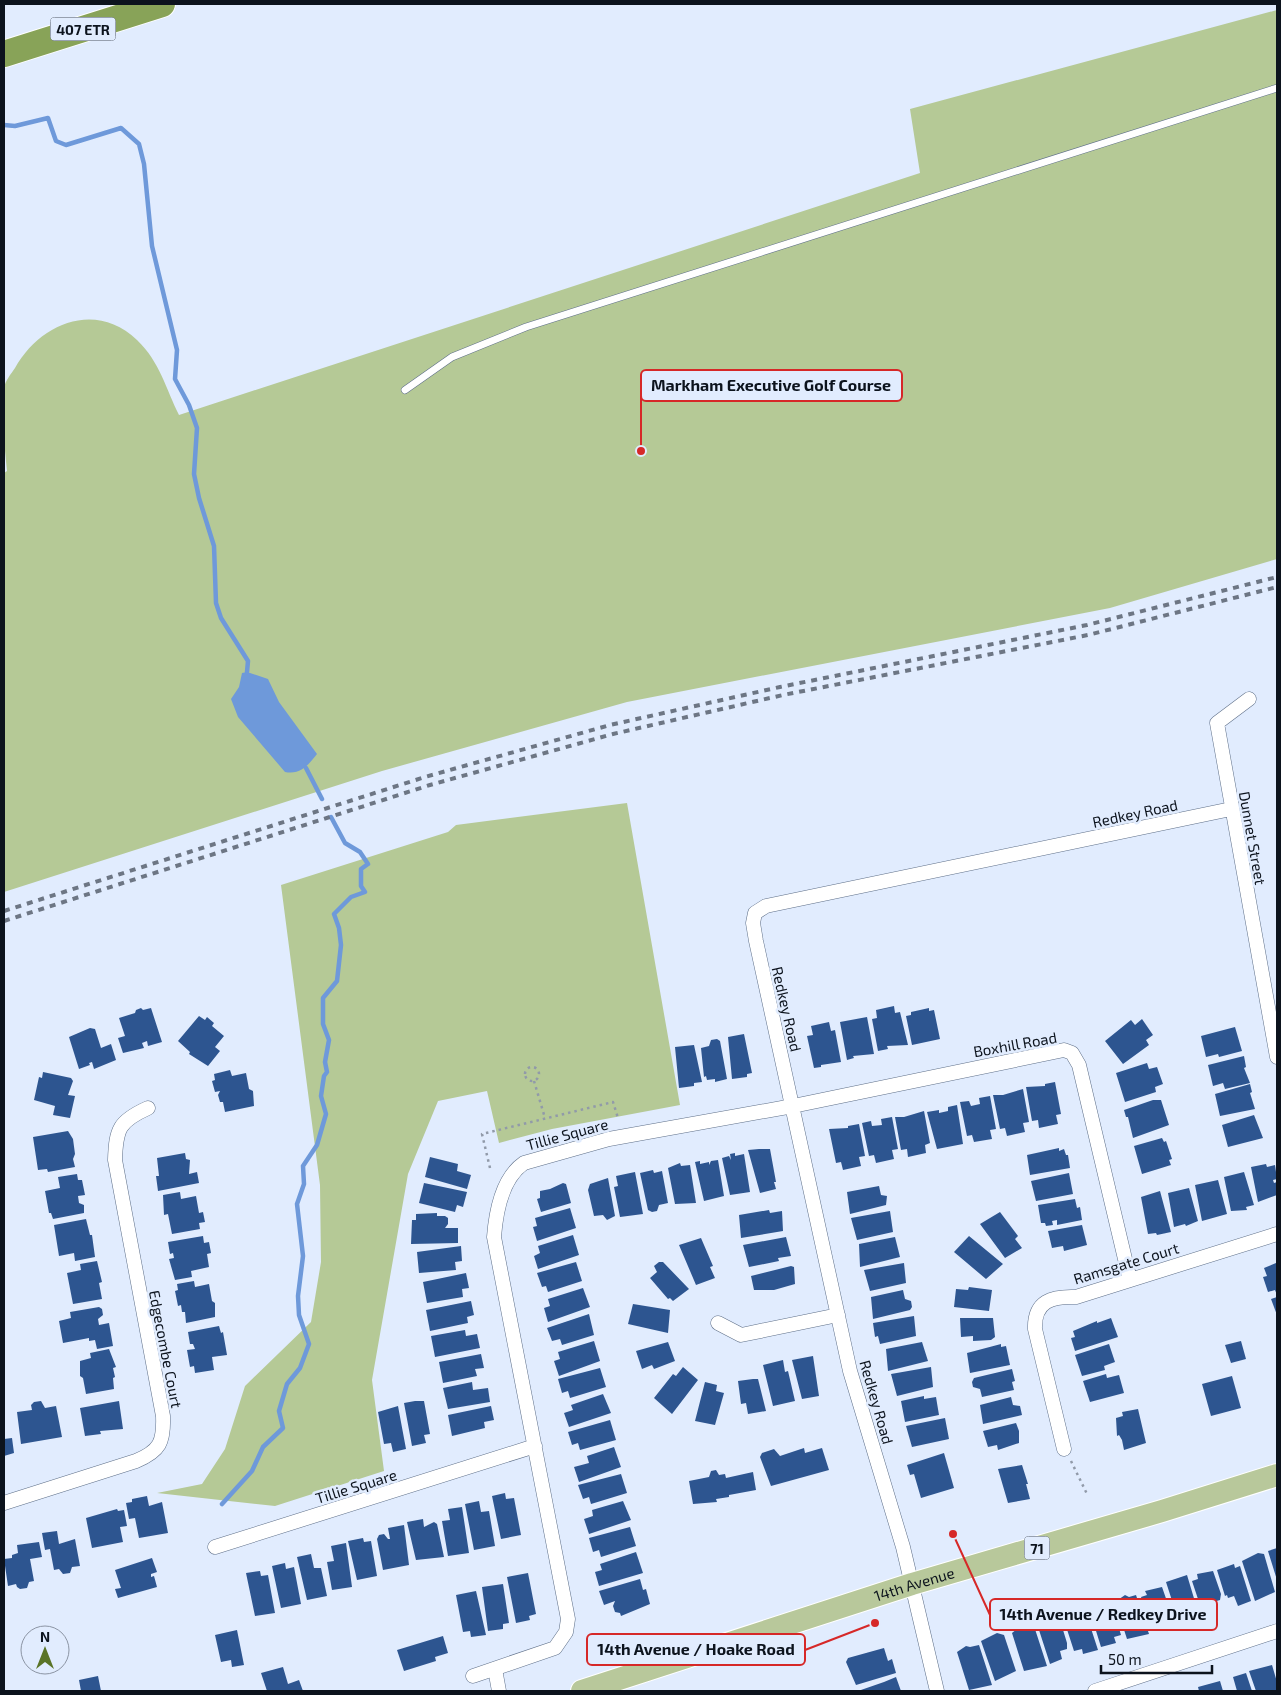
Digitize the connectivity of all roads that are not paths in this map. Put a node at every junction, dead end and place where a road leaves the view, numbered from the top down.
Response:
1 (162, 4) edge
2 (4, 54) edge
3 (1277, 88) edge
4 (405, 390) dead end
5 (1249, 699) dead end
6 (1231, 809) junction
7 (1277, 1057) edge
8 (793, 1106) junction
9 (148, 1108) dead end
10 (1277, 1234) edge
11 (1130, 1280) junction
12 (838, 1315) junction
13 (718, 1323) dead end
14 (535, 1446) junction
15 (1064, 1450) road end
16 (1277, 1475) edge
17 (4, 1503) edge
18 (215, 1547) dead end
19 (912, 1584) junction
20 (1277, 1631) edge
21 (495, 1669) junction
22 (473, 1676) dead end
23 (499, 1691) edge
24 (582, 1691) edge
25 (937, 1691) edge
26 (1095, 1691) edge

1 - 2 highway, 407 ETR
3 - 4 lane
5 - 6 street, Dunnet Street
6 - 7 street, Dunnet Street
6 - 8 street, Redkey Road
8 - 11 street, Boxhill Road
8 - 12 street, Redkey Road
8 - 14 street, Tillie Square
9 - 17 street, Edgecombe Court
10 - 11 street, Ramsgate Court
11 - 15 street, Ramsgate Court
12 - 13 street
12 - 19 street, Redkey Road
14 - 18 street, Tillie Square
14 - 21 street, Tillie Square
16 - 19 main road, 14th Avenue / 71
19 - 24 main road, 14th Avenue / 71
19 - 25 street, Redkey Road
20 - 26 street
21 - 22 street, Tillie Square
21 - 23 street

